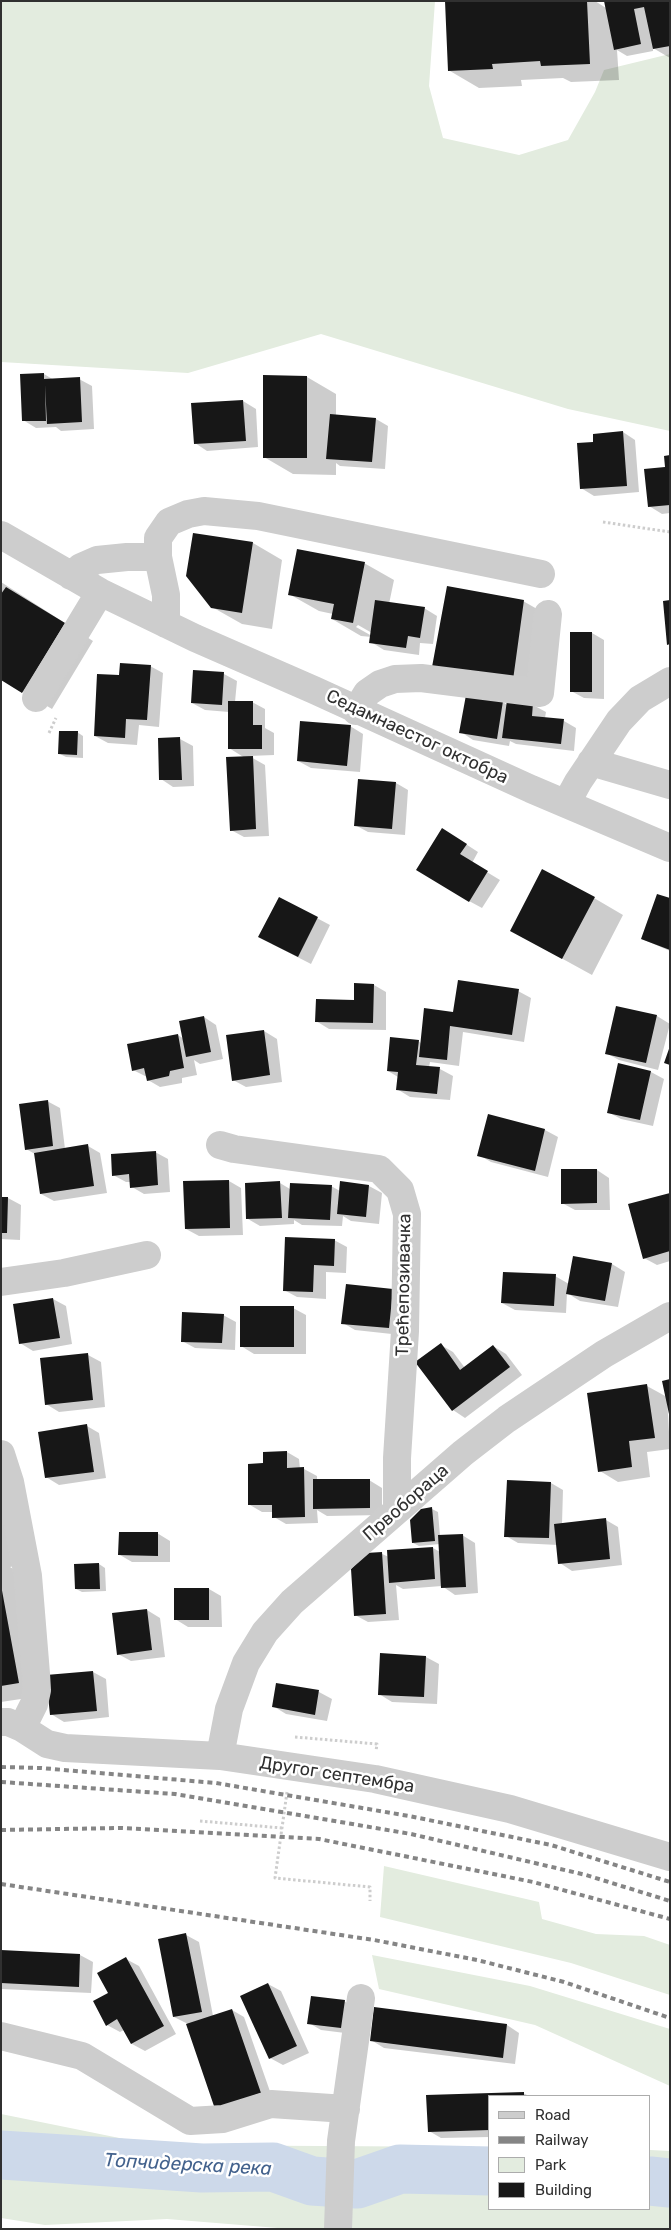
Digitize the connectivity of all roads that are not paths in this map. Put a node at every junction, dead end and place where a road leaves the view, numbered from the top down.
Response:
1 (1, 535) edge
2 (158, 557) junction
3 (541, 574) dead end
4 (71, 576) junction
5 (100, 592) junction
6 (548, 614) dead end
7 (166, 624) junction
8 (670, 681) edge
9 (36, 698) dead end
10 (356, 710) junction
11 (591, 762) junction
12 (670, 785) edge
13 (566, 804) junction
14 (670, 848) edge
15 (220, 1145) dead end
16 (147, 1256) dead end
17 (1, 1282) edge
18 (670, 1316) edge
19 (1, 1454) edge
20 (397, 1510) junction
21 (12, 1725) edge
22 (220, 1756) junction
23 (670, 1857) edge
24 (362, 1998) dead end
25 (1, 2036) edge
26 (346, 2109) junction
27 (338, 2222) edge

1 - 4 street, Седамнаестог октобра
2 - 3 street
2 - 4 street
2 - 7 street
4 - 5 street, Седамнаестог октобра
5 - 7 street, Седамнаестог октобра
5 - 9 street
6 - 10 street
7 - 10 street, Седамнаестог октобра
8 - 11 street
10 - 13 street, Седамнаестог октобра
11 - 12 street
11 - 13 street
13 - 14 street, Седамнаестог октобра
15 - 20 street, Трећепозивачка
16 - 17 street
18 - 20 street, Првобораца
19 - 21 street
20 - 22 street, Првобораца
21 - 22 street, Другог септембра
22 - 23 street, Другог септембра
24 - 26 street
25 - 26 street
26 - 27 street

